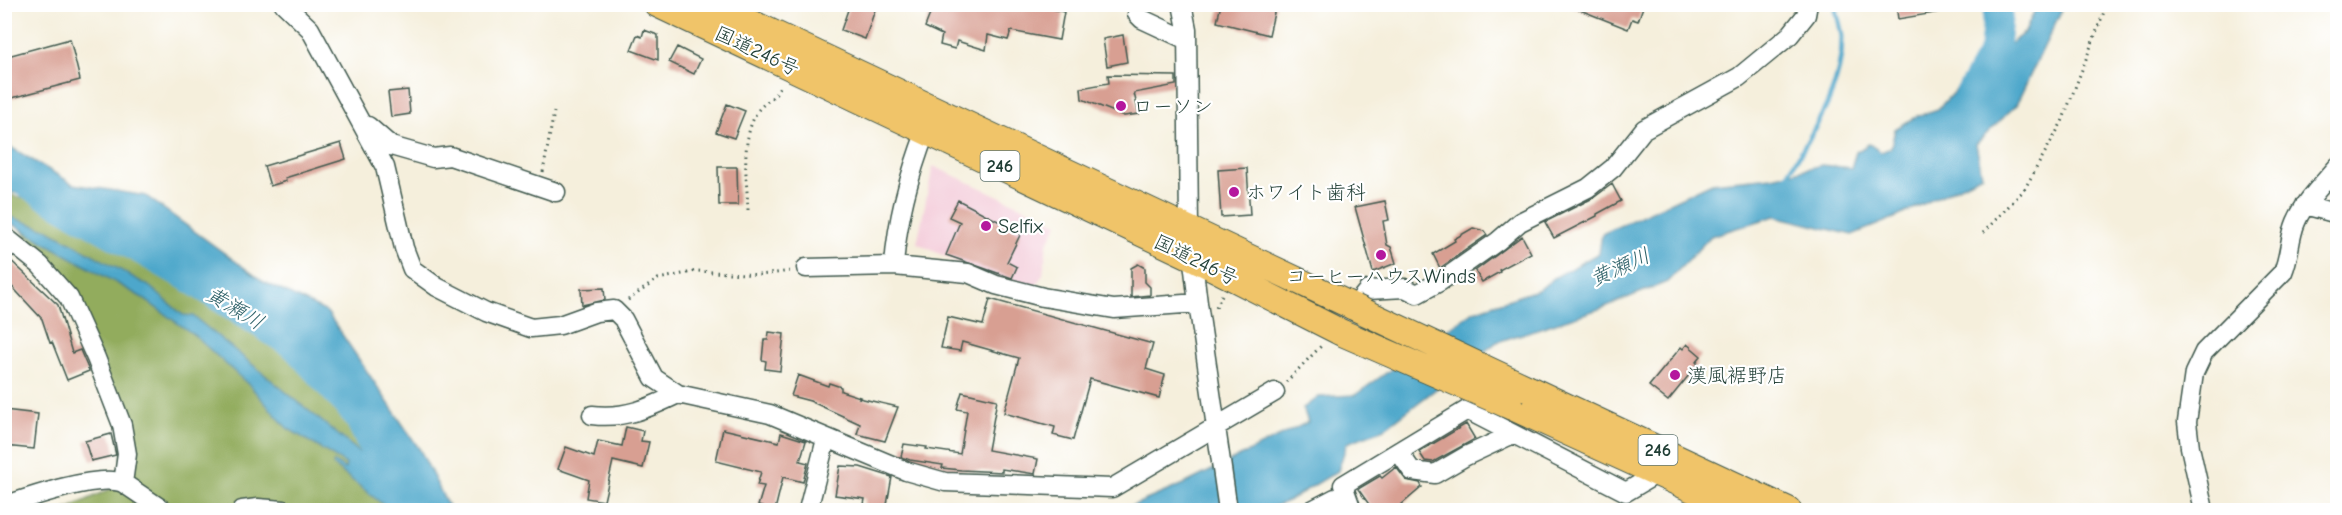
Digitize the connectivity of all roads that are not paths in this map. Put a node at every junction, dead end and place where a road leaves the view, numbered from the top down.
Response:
1 (284, 4) edge
2 (657, 4) edge
3 (711, 4) edge
4 (1182, 4) edge
5 (1808, 4) edge
6 (1137, 14) dead end
7 (1187, 40) junction
8 (362, 121) junction
9 (926, 131) junction
10 (2337, 166) edge
11 (548, 189) road end
12 (2305, 205) junction
13 (2337, 214) edge
14 (1190, 229) junction
15 (4, 236) edge
16 (1192, 257) junction
17 (894, 266) junction
18 (806, 268) road end
19 (1198, 303) junction
20 (1354, 307) junction
21 (1275, 392) road end
22 (678, 394) junction
23 (592, 415) dead end
24 (1216, 427) junction
25 (1513, 434) junction
26 (826, 439) junction
27 (1399, 452) junction
28 (1658, 473) junction
29 (123, 483) junction
30 (4, 506) edge
31 (163, 510) edge
32 (242, 510) edge
33 (283, 510) edge
34 (808, 510) edge
35 (1228, 510) edge
36 (1312, 510) edge
37 (1342, 510) edge
38 (1352, 510) edge
39 (1738, 510) edge
40 (1788, 510) edge
41 (2204, 510) edge

1 - 8 street
2 - 9 highway, 国道246号 / 246
3 - 14 highway, 国道246号 / 246
4 - 7 street
5 - 20 street
6 - 7 street
7 - 14 street
8 - 11 street
8 - 22 street
9 - 16 highway, 国道246号 / 246
9 - 17 street
10 - 12 street
12 - 13 street
12 - 41 street
14 - 16 street
14 - 20 highway, 国道246号 / 246
15 - 29 street
16 - 19 street
16 - 28 highway, 国道246号 / 246, bridge
17 - 18 street
17 - 19 street
19 - 24 street
20 - 40 highway, 国道246号 / 246, bridge
21 - 24 street
22 - 23 street
22 - 26 street
24 - 26 street
24 - 35 street
25 - 27 street
25 - 27 street
25 - 28 street
26 - 34 street
27 - 38 street
28 - 39 highway, 国道246号 / 246
29 - 30 street
29 - 31 street
32 - 33 street
36 - 37 street

